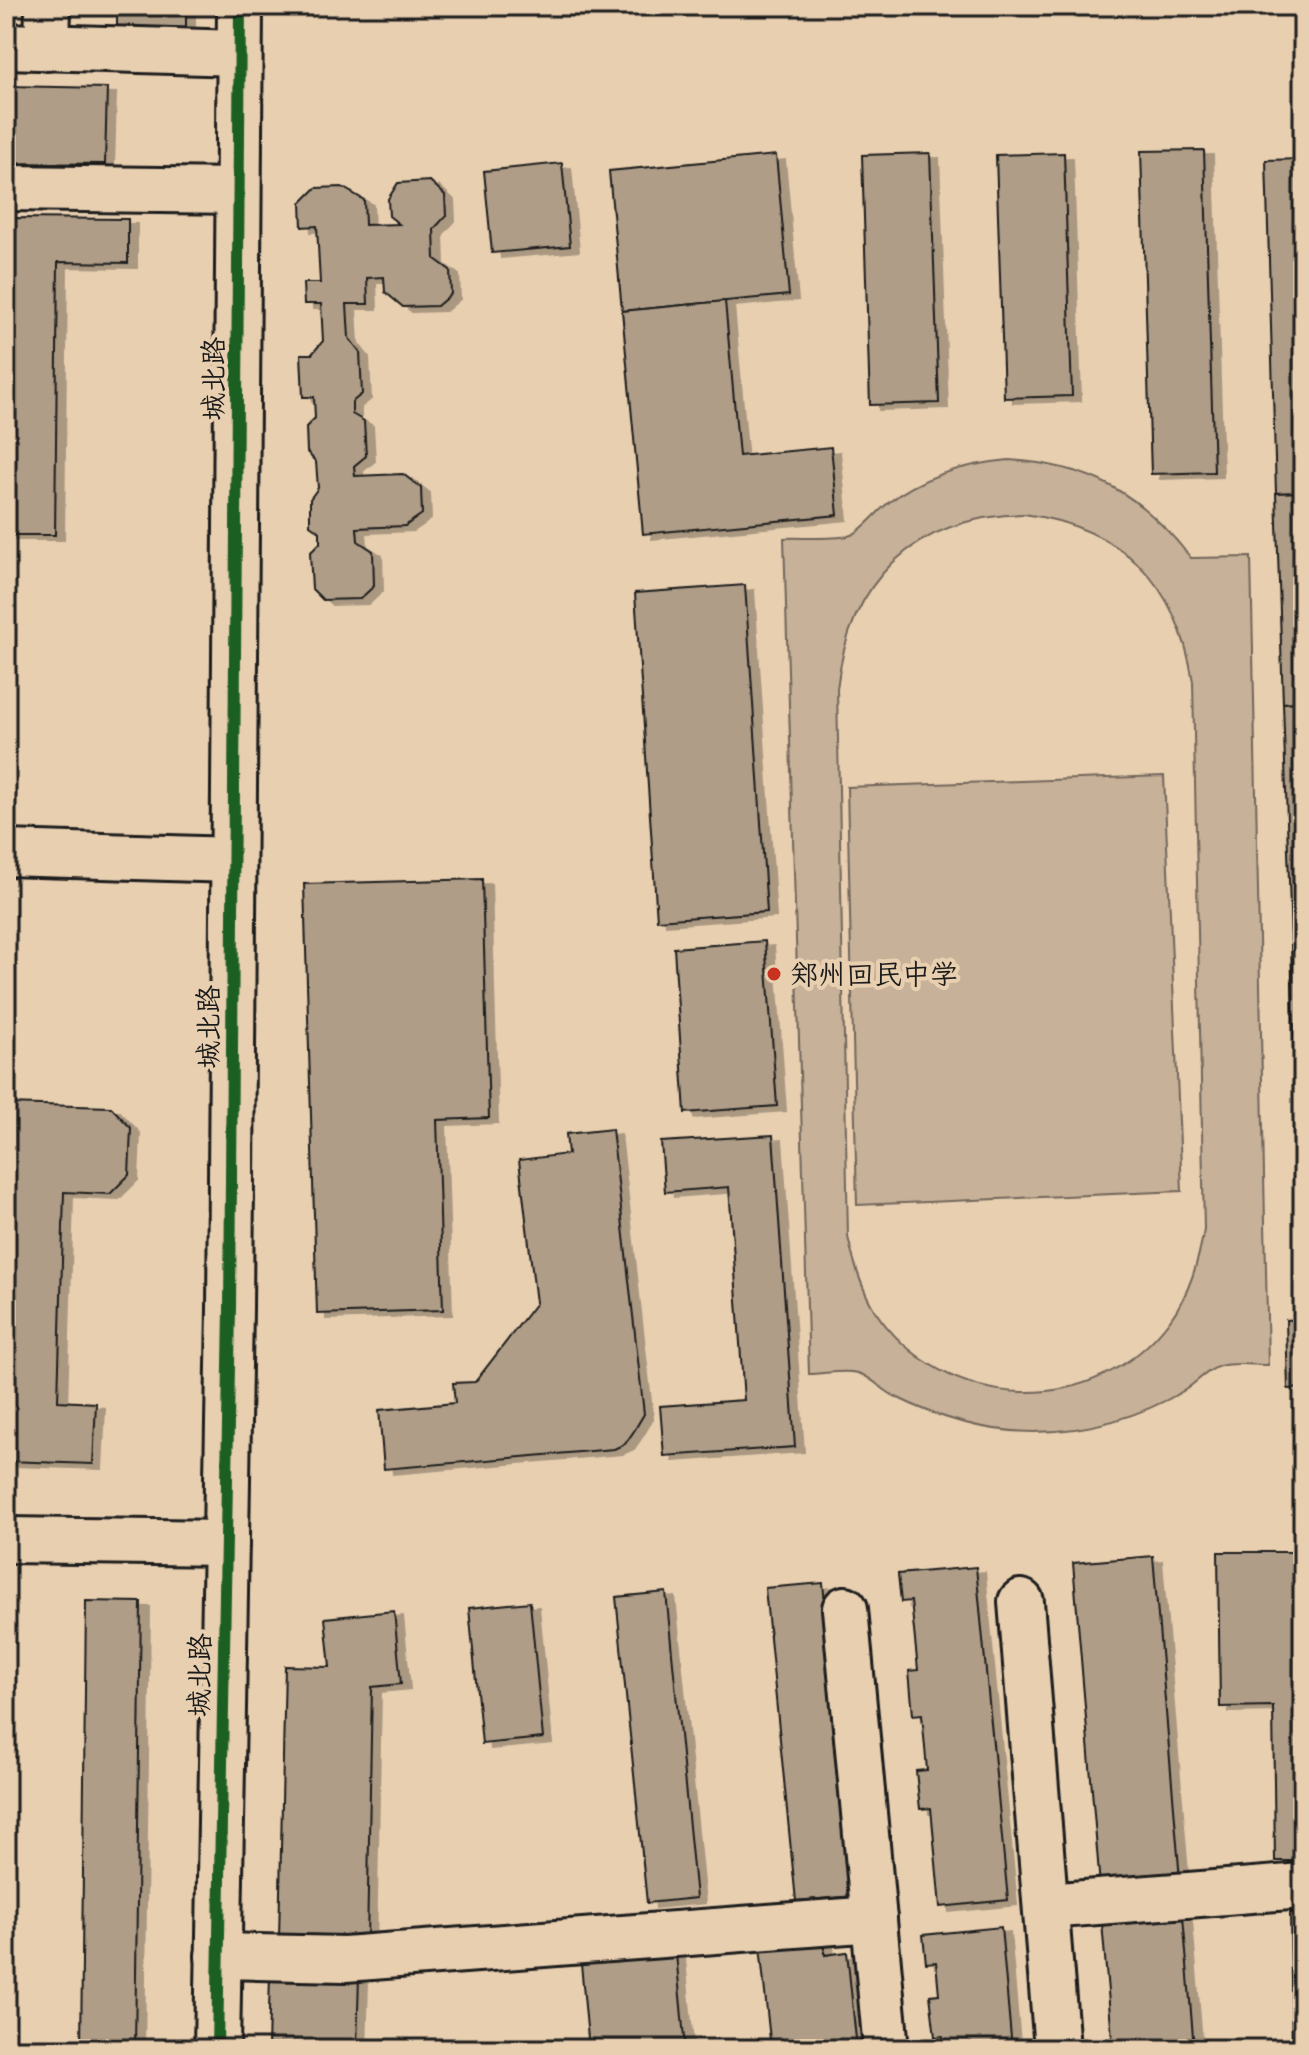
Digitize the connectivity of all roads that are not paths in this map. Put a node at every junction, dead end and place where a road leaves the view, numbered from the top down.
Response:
1 (240, 6) edge
2 (34, 33) edge
3 (239, 53) junction
4 (6, 188) edge
5 (238, 191) junction
6 (6, 853) edge
7 (233, 860) junction
8 (6, 1540) edge
9 (226, 1543) junction
10 (1021, 1602) dead end
11 (845, 1609) dead end
12 (1303, 1886) edge
13 (1046, 1906) junction
14 (874, 1919) junction
15 (218, 1956) junction
16 (217, 2049) edge
17 (886, 2049) edge
18 (1057, 2049) edge

1 - 3 street, 城北路
2 - 3 street
3 - 5 street, 城北路
4 - 5 street
5 - 7 street, 城北路
6 - 7 street
7 - 9 street, 城北路
8 - 9 street
9 - 15 street, 城北路
10 - 13 street
11 - 14 street
12 - 13 street
13 - 18 street
14 - 15 street
14 - 17 street
15 - 16 street, 城北路

